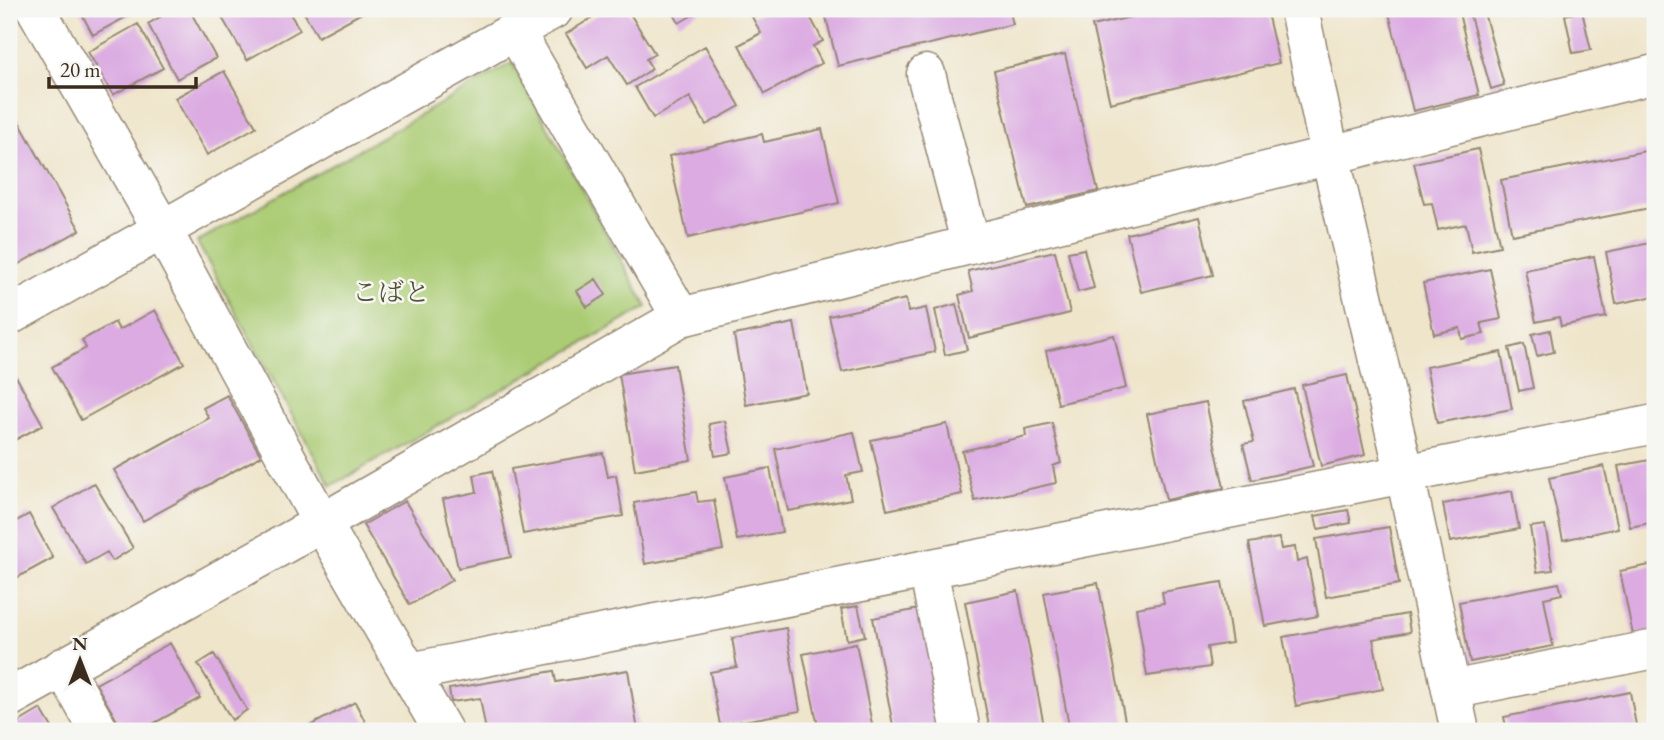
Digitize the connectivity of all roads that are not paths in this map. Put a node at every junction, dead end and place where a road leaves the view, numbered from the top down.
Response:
1 (36, 9) edge
2 (554, 9) edge
3 (1299, 9) edge
4 (515, 31) junction
5 (926, 74) dead end
6 (1655, 75) edge
7 (1330, 155) junction
8 (163, 231) junction
9 (971, 245) junction
10 (9, 316) edge
11 (681, 317) junction
12 (1655, 424) edge
13 (1405, 475) junction
14 (322, 523) junction
15 (928, 569) junction
16 (1655, 649) edge
17 (63, 667) junction
18 (410, 672) junction
19 (1451, 690) junction
20 (9, 698) edge
21 (99, 731) edge
22 (443, 731) edge
23 (961, 731) edge
24 (1460, 731) edge

1 - 8 street
2 - 4 street
3 - 7 street
4 - 8 street
4 - 11 street
5 - 9 street
6 - 7 street
7 - 9 street
7 - 13 street
8 - 10 street
8 - 14 street
9 - 11 street
11 - 14 street
12 - 13 street
13 - 15 street
13 - 19 street
14 - 17 street
14 - 18 street
15 - 18 street
15 - 23 street
16 - 19 street
17 - 20 street
17 - 21 street
18 - 22 street
19 - 24 street

